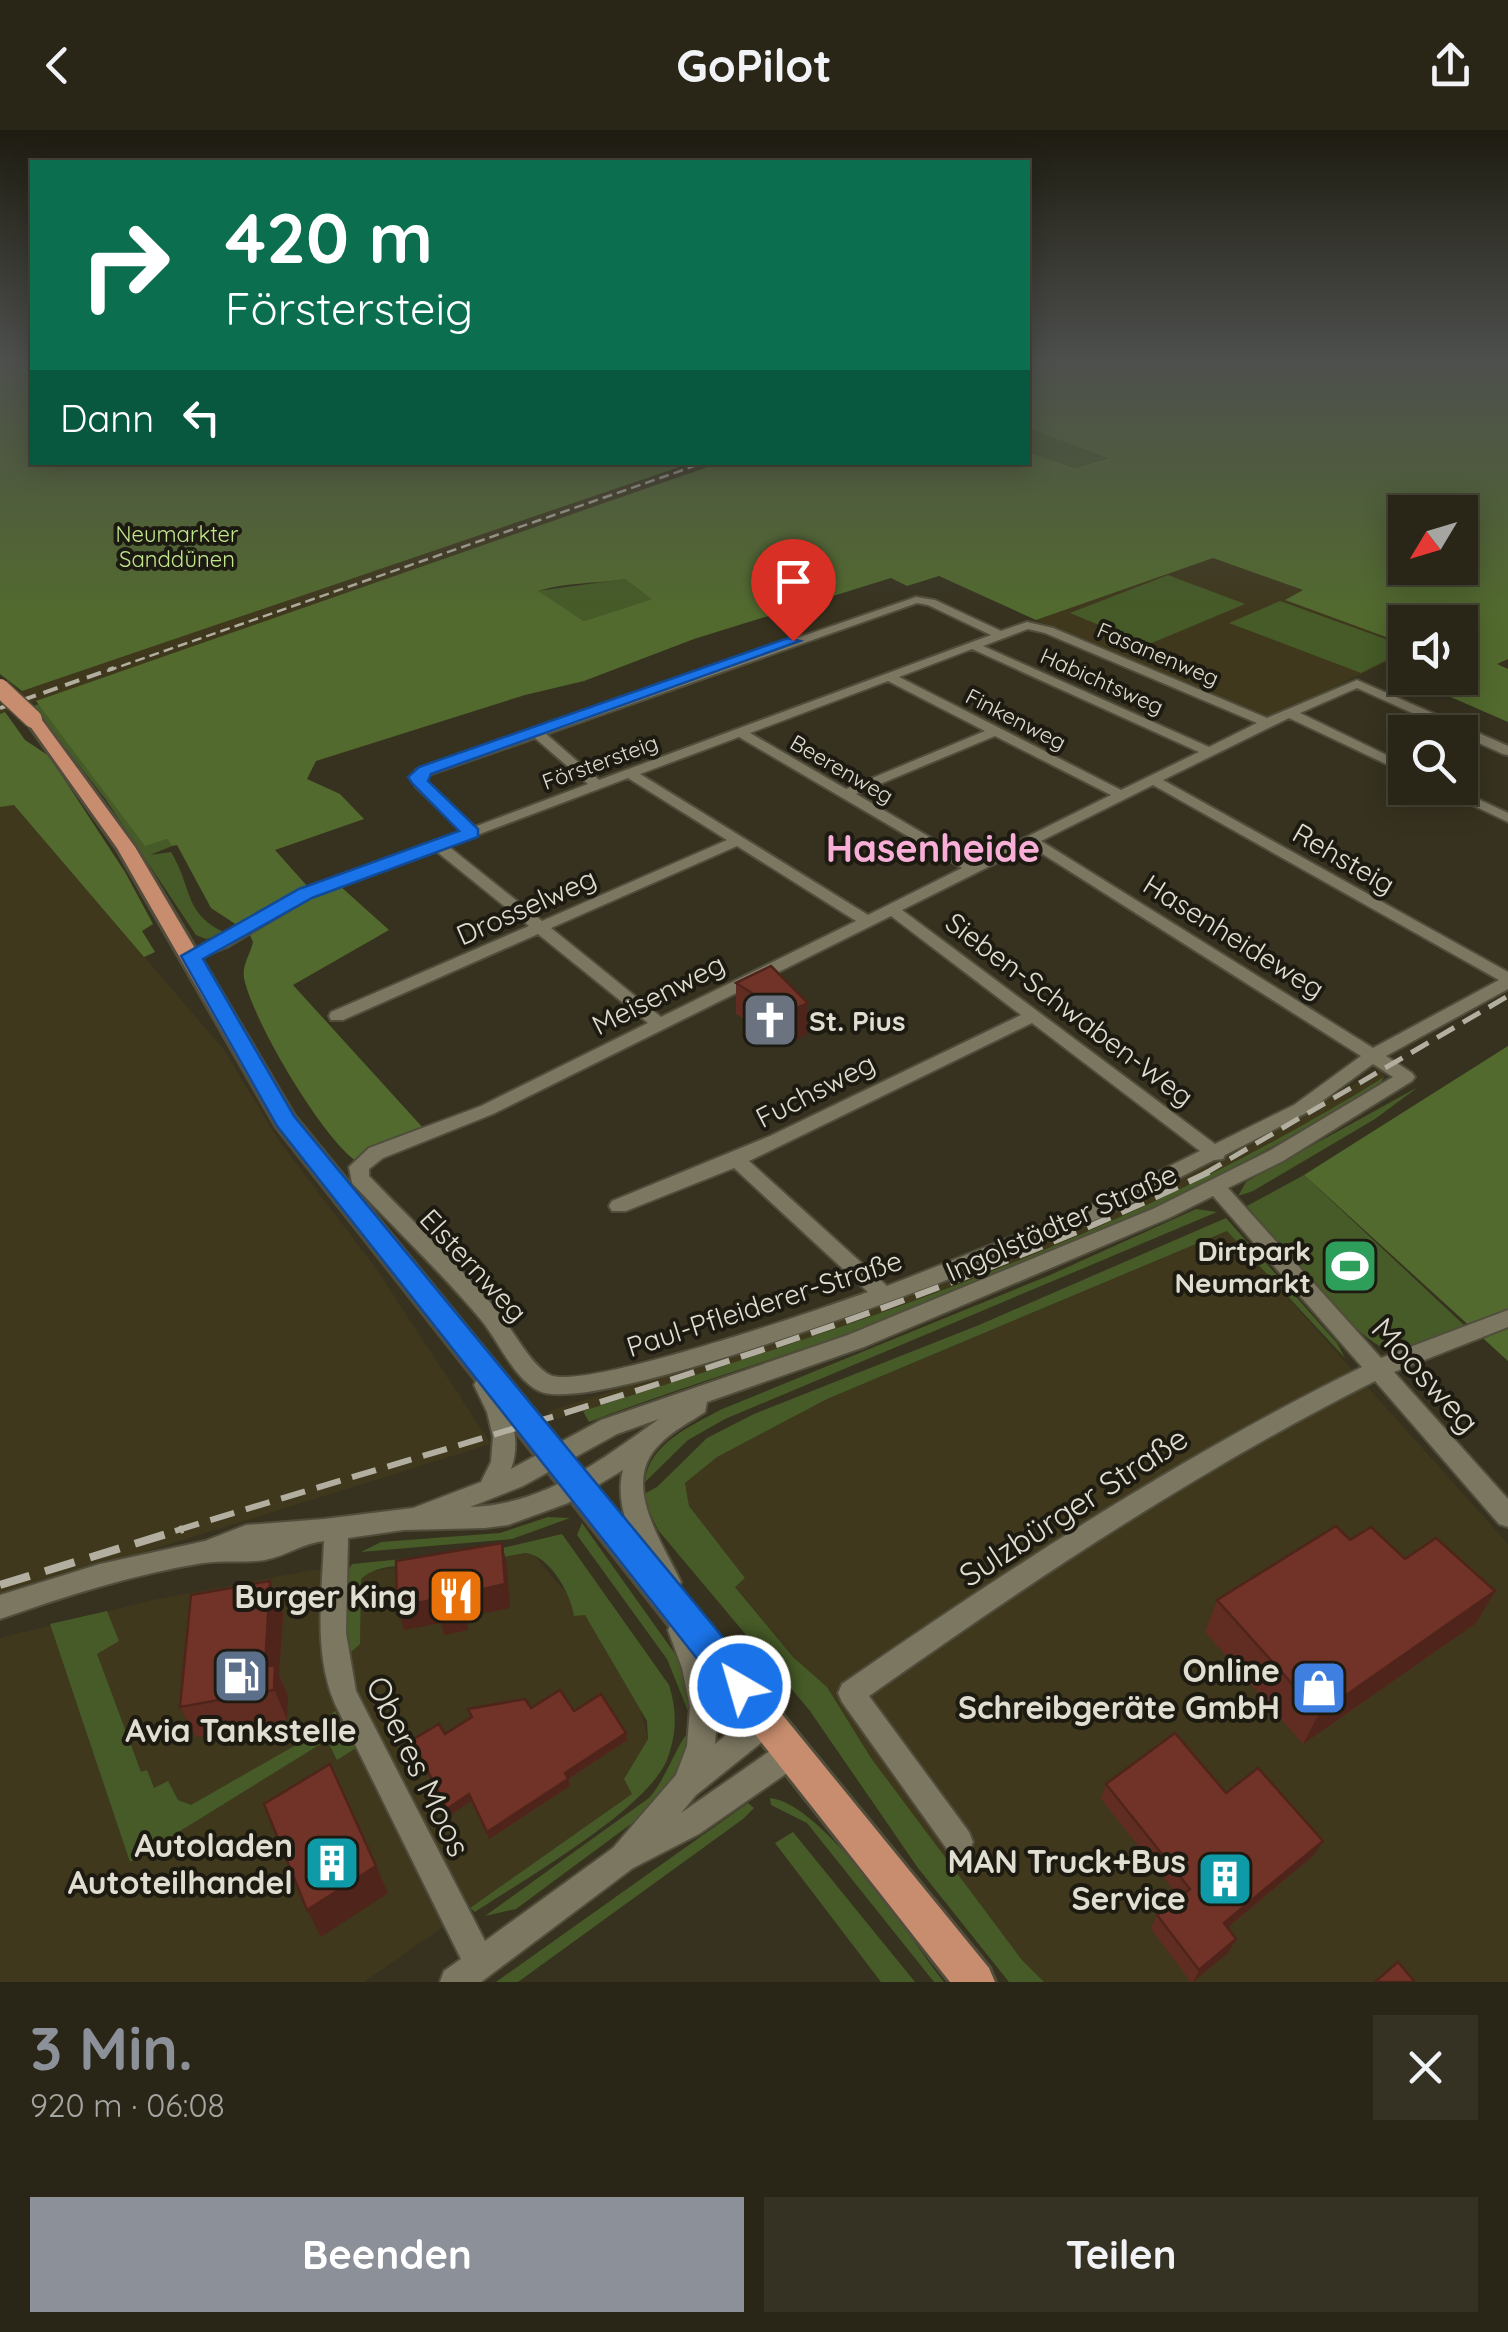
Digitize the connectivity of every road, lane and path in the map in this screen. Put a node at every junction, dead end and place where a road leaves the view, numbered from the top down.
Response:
1 (1032, 625) joint
2 (1001, 635) junction
3 (974, 646) junction
4 (892, 678) junction
5 (0, 688) edge
6 (1293, 715) junction
7 (1267, 723) junction
8 (996, 731) junction
9 (535, 732) junction
10 (743, 734) junction
11 (1508, 752) edge
12 (1212, 753) junction
13 (1388, 761) edge
14 (632, 775) junction
15 (1156, 780) junction
16 (600, 787) junction
17 (845, 794) junction
18 (1123, 796) junction
19 (1478, 804) edge
20 (1508, 818) edge
21 (472, 833) junction
22 (1032, 841) junction
23 (734, 842) junction
24 (439, 846) junction
25 (972, 868) junction
26 (890, 908) junction
27 (866, 920) junction
28 (540, 928) junction
29 (191, 956) junction
30 (1508, 980) edge
31 (337, 1016) dead end
32 (1033, 1016) junction
33 (660, 1024) junction
34 (1373, 1056) junction
35 (1406, 1077) joint
36 (1216, 1154) junction
37 (738, 1161) junction
38 (359, 1168) joint
39 (1216, 1187) junction
40 (619, 1206) dead end
41 (884, 1296) junction
42 (1508, 1318) edge
43 (470, 1352) junction
44 (1377, 1370) junction
45 (562, 1387) joint
46 (724, 1390) junction
47 (653, 1437) junction
48 (557, 1456) junction
49 (580, 1484) junction
50 (489, 1490) junction
51 (1508, 1516) edge
52 (418, 1518) junction
53 (336, 1528) junction
54 (657, 1580) junction
55 (0, 1607) edge
56 (683, 1612) junction
57 (767, 1720) junction
58 (792, 1752) junction
59 (686, 1785) junction
60 (959, 1842) dead end
61 (623, 1858) junction
62 (467, 1973) edge
63 (975, 1982) edge

1 - 2 street, Förstersteig
1 - 7 street, Fasanenweg
2 - 3 street, Förstersteig
2 - 9 street
3 - 4 street, Förstersteig
3 - 12 street, Habichtsweg
4 - 8 street, Finkenweg
4 - 10 street, Förstersteig
5 - 29 main road, bridge
6 - 7 street, Meisenweg
6 - 11 street, Meisenweg
6 - 13 street
7 - 12 street, Meisenweg
8 - 17 street
8 - 18 street, Finkenweg
9 - 16 street
9 - 21 street
10 - 14 street, Förstersteig
10 - 17 street, Beerenweg
12 - 15 street, Meisenweg
14 - 16 street, Förstersteig
14 - 23 street
15 - 18 street, Meisenweg
15 - 30 street, Rehsteig
16 - 21 street, Förstersteig
17 - 25 street, Beerenweg
18 - 22 street, Meisenweg
19 - 20 street
21 - 24 street, Förstersteig
22 - 25 street, Meisenweg
22 - 34 street, Hasenheideweg
23 - 27 street
23 - 28 street, Drosselweg
24 - 28 street
24 - 29 street, Förstersteig
25 - 26 street, Meisenweg
26 - 27 street, Meisenweg
26 - 32 street, Sieben-Schwaben-Weg
27 - 33 street, Meisenweg
28 - 31 street, Drosselweg
28 - 33 street
29 - 43 main road
30 - 34 street, Paul-Pfleiderer-Straße
32 - 36 street, Sieben-Schwaben-Weg
32 - 37 street, Fuchsweg
33 - 38 street, Meisenweg
34 - 35 street, Hasenheideweg
34 - 36 street, Paul-Pfleiderer-Straße
35 - 39 street, Ingolstädter Straße
36 - 41 street, Paul-Pfleiderer-Straße
37 - 40 street, Fuchsweg
37 - 41 street
38 - 45 street, Elsternweg
39 - 44 street, Moosweg
39 - 46 street, Ingolstädter Straße
41 - 45 street, Paul-Pfleiderer-Straße
42 - 44 street, Sulzbürger Straße
43 - 48 main road
43 - 50 street
44 - 51 street, Moosweg
44 - 60 street, Sulzbürger Straße
46 - 47 street, Ingolstädter Straße
46 - 48 street, Ingolstädter Straße
47 - 49 street, Ingolstädter Straße
47 - 56 street
48 - 49 main road
48 - 50 street, Ingolstädter Straße
49 - 52 street, Ingolstädter Straße
49 - 54 main road
50 - 52 street, Ingolstädter Straße
52 - 53 street, Ingolstädter Straße
53 - 55 street, Ingolstädter Straße
53 - 62 street, Oberes Moos
54 - 56 main road
54 - 59 street
56 - 57 main road
57 - 58 main road
57 - 59 street
58 - 61 street
58 - 63 main road
59 - 61 street
61 - 62 street

